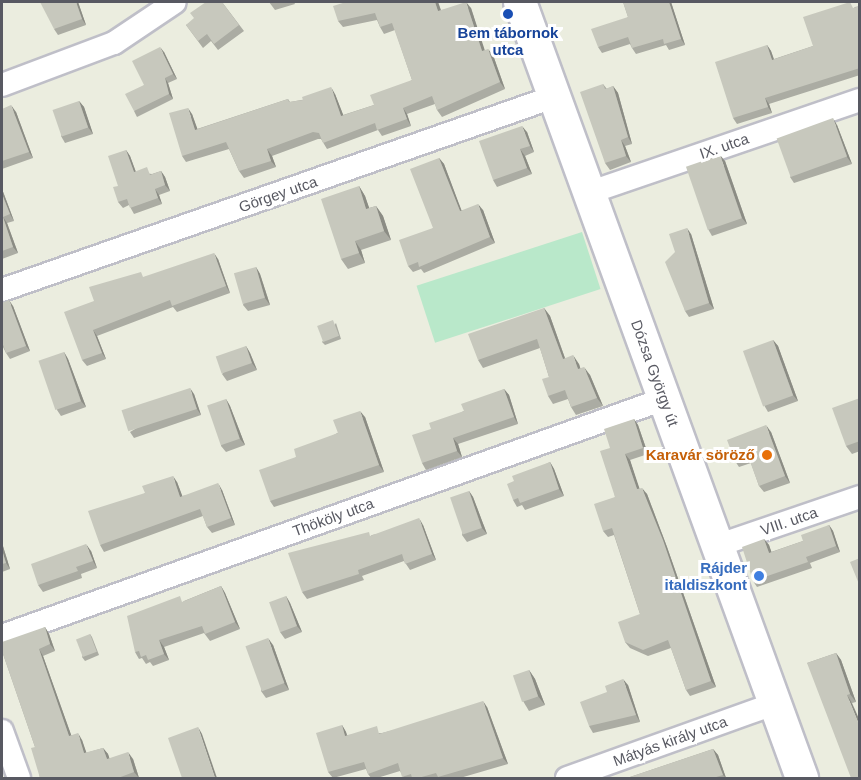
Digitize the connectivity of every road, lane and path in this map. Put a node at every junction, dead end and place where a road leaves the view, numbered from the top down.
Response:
1 (175, 2) edge
2 (520, 2) edge
3 (2, 85) edge
4 (554, 97) junction
5 (860, 100) edge
6 (588, 193) junction
7 (2, 290) edge
8 (664, 399) junction
9 (860, 497) edge
10 (719, 545) junction
11 (2, 636) edge
12 (774, 704) junction
13 (2, 731) edge
14 (19, 778) edge
15 (567, 778) edge
16 (802, 778) edge

1 - 3 street
2 - 4 street, Dózsa György út
4 - 6 street, Dózsa György út
4 - 7 street, Görgey utca
5 - 6 street, IX. utca
6 - 8 street, Dózsa György út
8 - 10 street, Dózsa György út
8 - 11 street, Thököly utca
9 - 10 street, VIII. utca
10 - 12 street, Dózsa György út
12 - 15 street, Mátyás király utca
12 - 16 street, Dózsa György út
13 - 14 street

